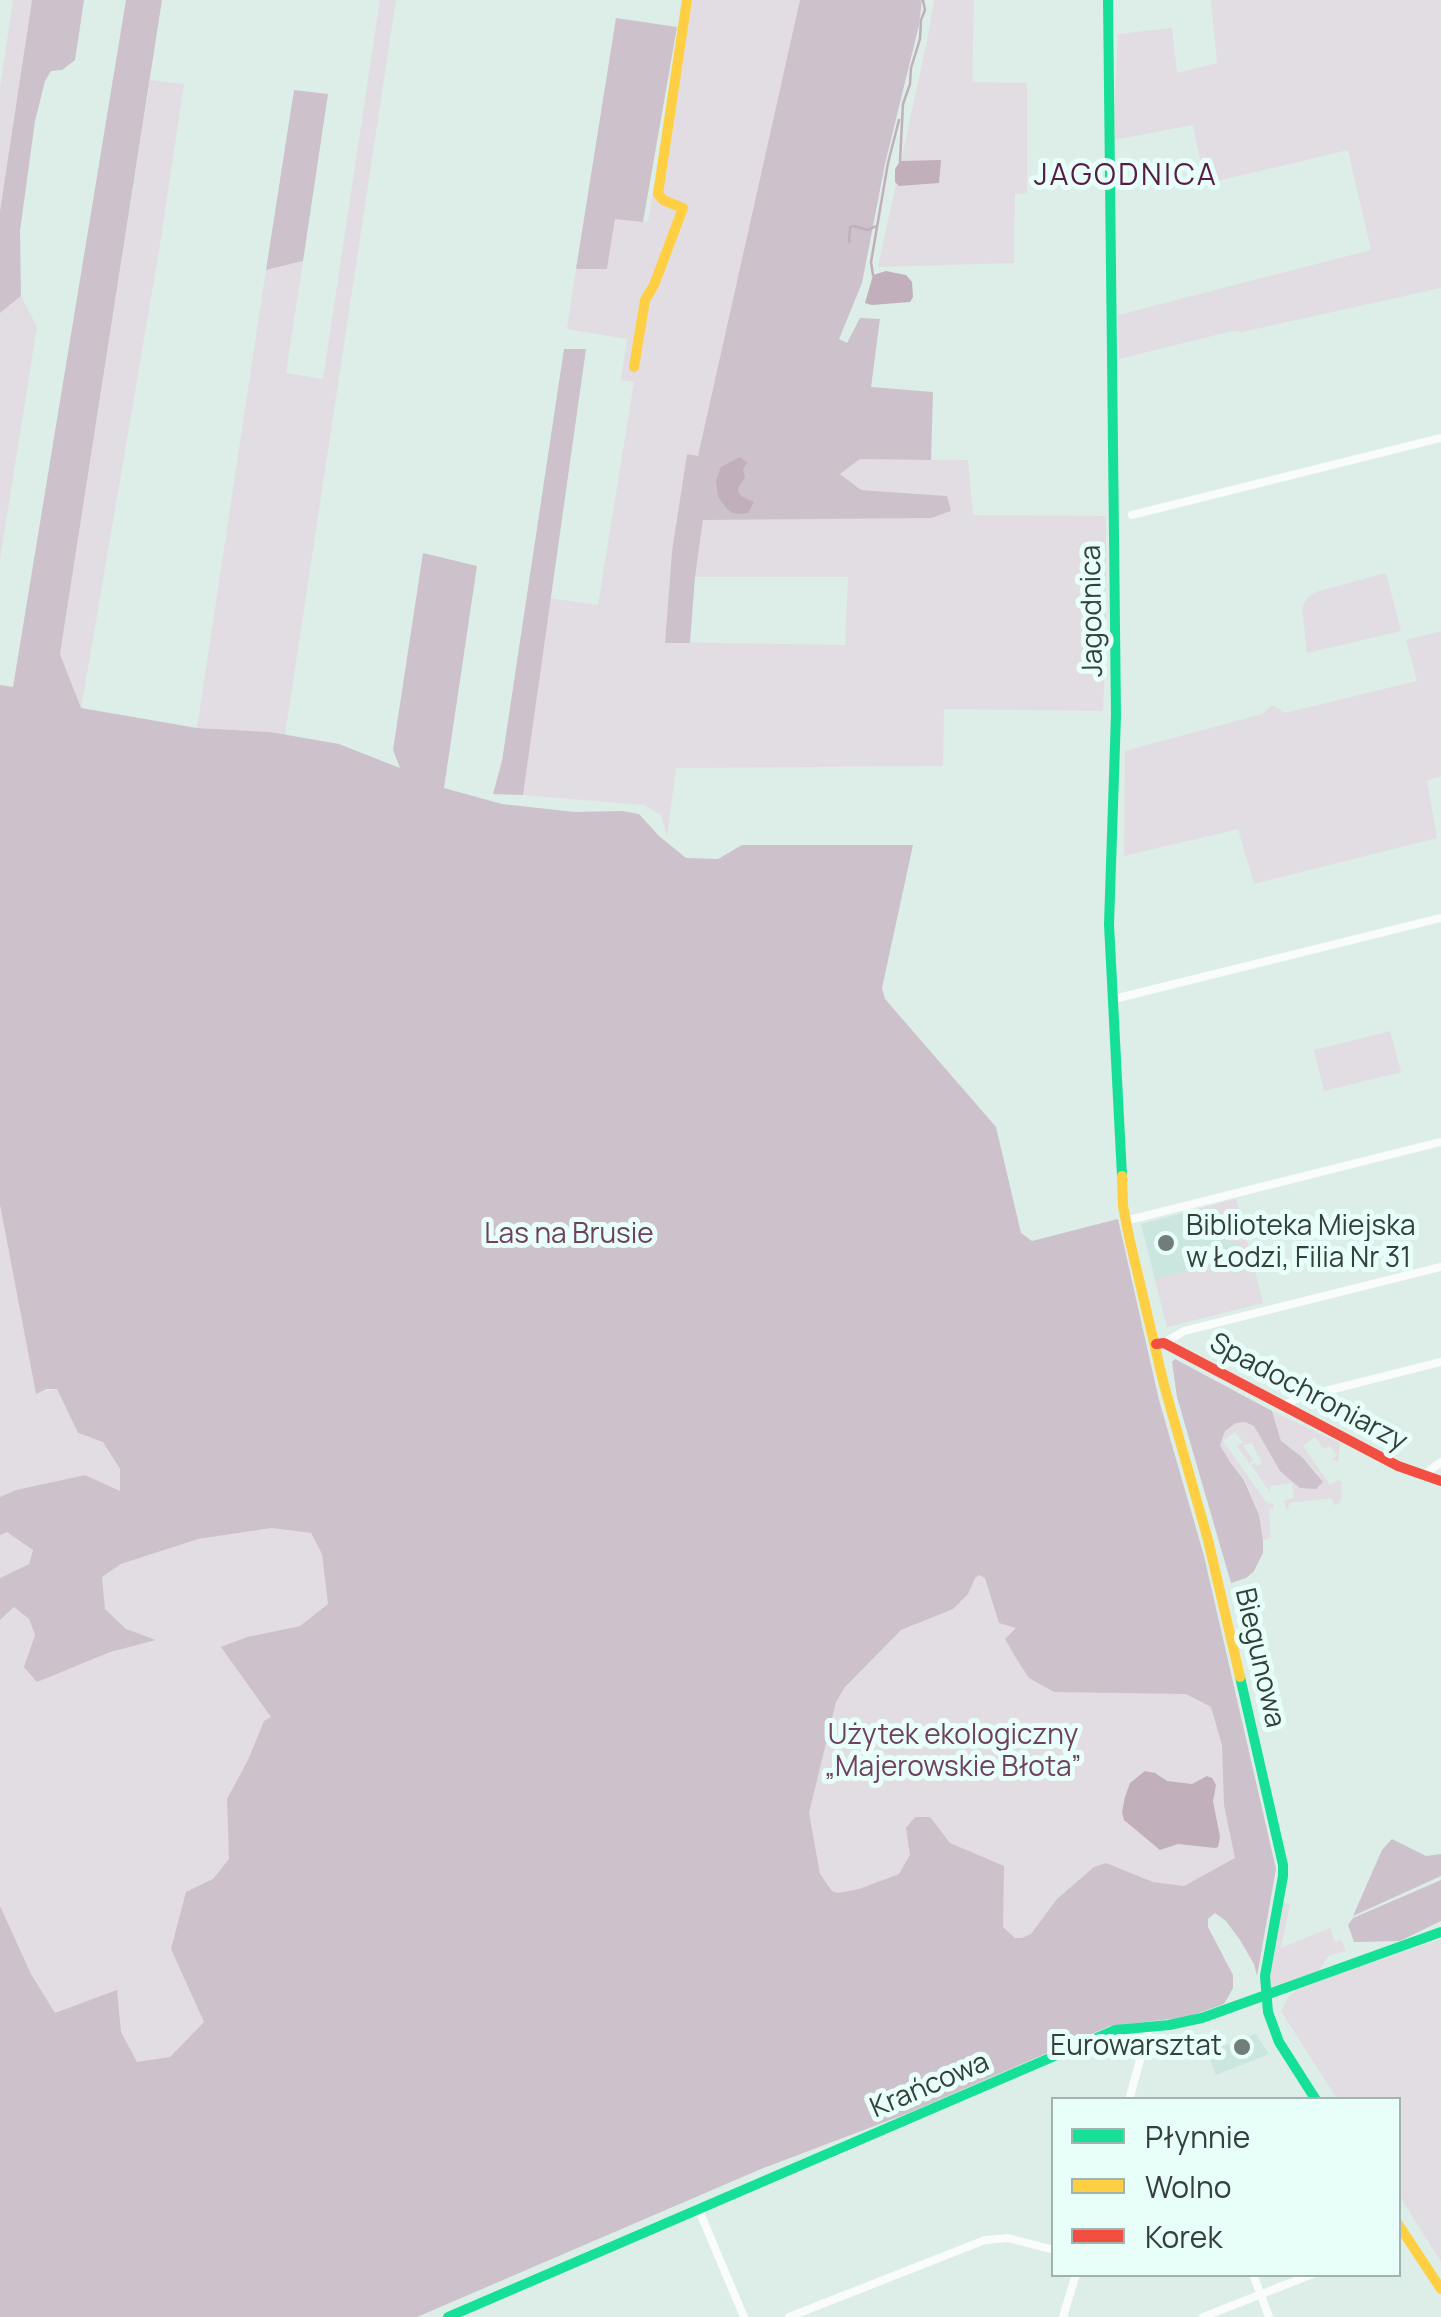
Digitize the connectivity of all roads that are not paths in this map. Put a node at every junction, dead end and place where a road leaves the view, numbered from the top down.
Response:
1 (687, 0) edge
2 (1108, 0) edge
3 (634, 367) dead end
4 (1441, 438) edge
5 (1132, 515) dead end
6 (1441, 918) edge
7 (1114, 999) junction
8 (1441, 1142) edge
9 (1125, 1221) junction
10 (1441, 1267) edge
11 (1160, 1344) junction
12 (1441, 1362) edge
13 (1283, 1406) junction
14 (1441, 1462) edge
15 (1424, 1475) junction
16 (1441, 1481) edge
17 (1441, 1932) edge
18 (1265, 1994) junction
19 (1150, 2027) junction
20 (1130, 2097) edge
21 (1314, 2097) edge
22 (698, 2208) junction
23 (1403, 2238) edge
24 (1051, 2249) edge
25 (1075, 2277) edge
26 (1254, 2277) edge
27 (1306, 2277) edge
28 (1441, 2289) edge
29 (1261, 2295) junction
30 (448, 2317) edge
31 (744, 2317) edge
32 (788, 2317) edge
33 (1063, 2317) edge
34 (1203, 2317) edge
35 (1269, 2317) edge

1 - 3 street
2 - 7 street, Jagodnica
4 - 5 street
6 - 7 street
7 - 9 street, Jagodnica
8 - 9 street
9 - 11 street, Biegunowa
10 - 11 street
11 - 13 street, Spadochroniarzy
11 - 18 street, Biegunowa
12 - 13 street
13 - 15 street, Spadochroniarzy
14 - 15 street
15 - 16 street, Spadochroniarzy
17 - 18 street, Krańcowa
18 - 19 street, Krańcowa
18 - 21 street, Biegunowa
19 - 20 street
19 - 22 street, Krańcowa
22 - 30 street, Krańcowa
22 - 31 street
23 - 28 street
24 - 32 street
25 - 33 street
26 - 29 street
27 - 29 street
29 - 34 street
29 - 35 street

